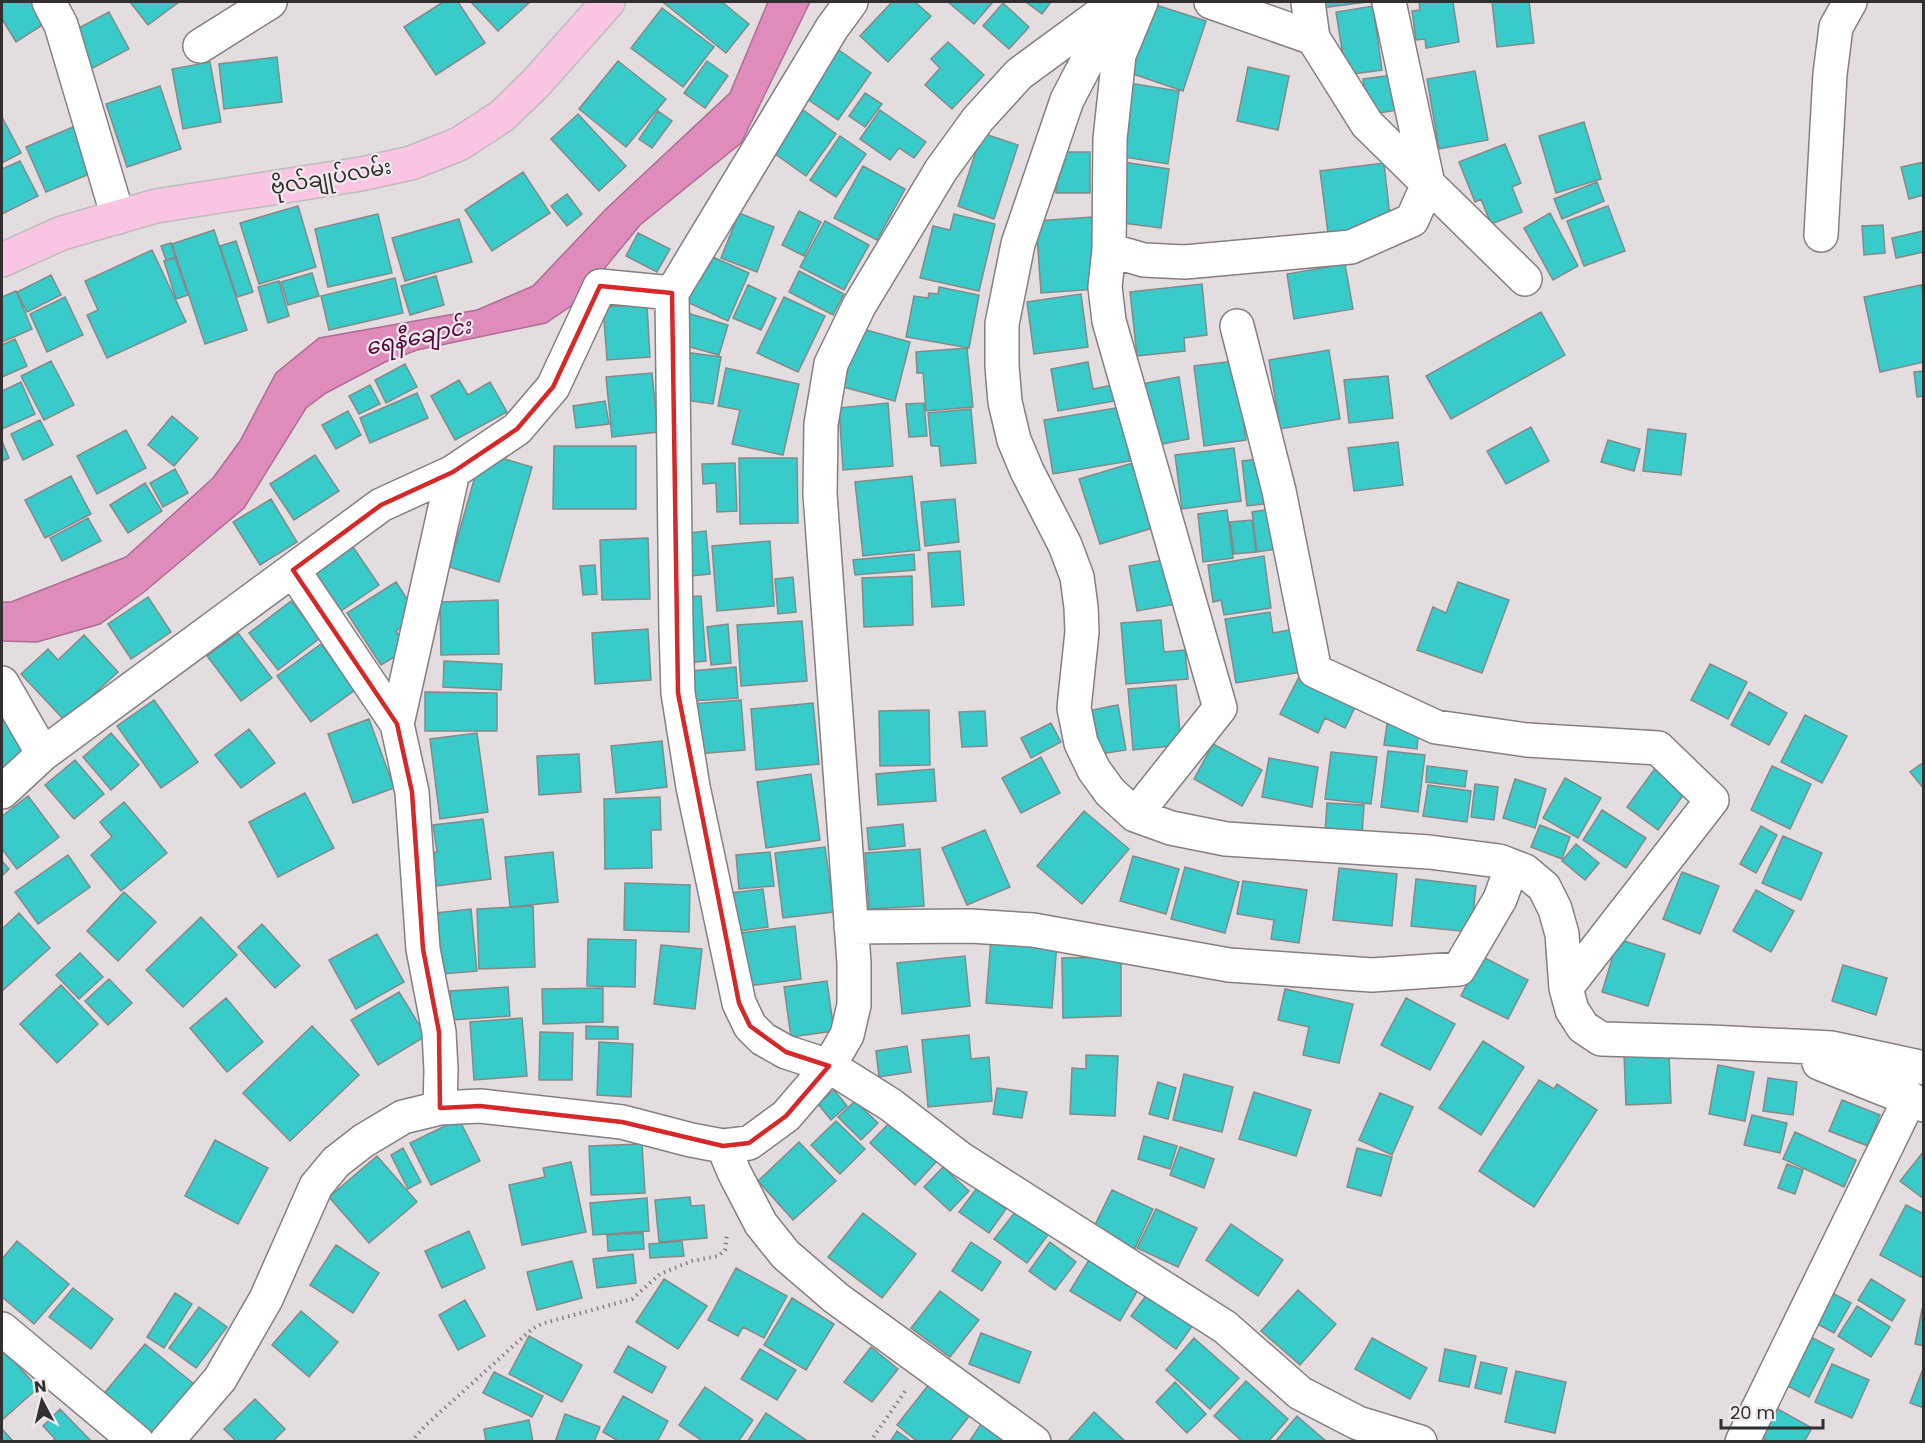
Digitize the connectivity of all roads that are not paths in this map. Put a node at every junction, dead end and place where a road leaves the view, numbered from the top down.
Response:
1 (49, 2) edge
2 (270, 2) edge
3 (608, 2) edge
4 (851, 2) edge
5 (1117, 2) edge
6 (1141, 2) edge
7 (1211, 2) edge
8 (1308, 2) edge
9 (1389, 2) edge
10 (1850, 2) edge
11 (1313, 38) junction
12 (200, 46) dead end
13 (1428, 184) junction
14 (118, 218) junction
15 (1821, 235) dead end
16 (1109, 250) junction
17 (2, 260) edge
18 (1525, 279) dead end
19 (672, 293) junction
20 (1237, 326) dead end
21 (453, 472) junction
22 (293, 570) junction
23 (2, 683) edge
24 (397, 724) junction
25 (42, 754) junction
26 (2, 792) edge
27 (1136, 815) junction
28 (1512, 866) junction
29 (851, 927) junction
30 (1566, 988) junction
31 (1742, 1044) junction
32 (829, 1066) junction
33 (1923, 1068) edge
34 (1917, 1101) edge
35 (440, 1108) junction
36 (723, 1146) junction
37 (2, 1329) edge
38 (137, 1442) edge
39 (166, 1442) edge
40 (1034, 1442) edge
41 (1420, 1442) edge
42 (1742, 1442) edge

1 - 14 street
2 - 12 street
3 - 14 main road, ဗိုလ်‌ချုပ်‌လမ်း
4 - 19 street
5 - 27 street
5 - 29 street
6 - 16 street
7 - 11 street
8 - 11 street
9 - 13 street
10 - 15 street
11 - 13 street
13 - 16 street
13 - 18 street
14 - 17 main road, ဗိုလ်‌ချုပ်‌လမ်း
16 - 27 street
19 - 21 street
19 - 32 street
20 - 30 street
21 - 22 street
21 - 24 street
22 - 24 street
22 - 25 street
23 - 25 street
24 - 35 street
25 - 26 street
27 - 28 street
28 - 29 street
28 - 30 street
29 - 32 street
30 - 31 street
31 - 33 street
31 - 34 street
32 - 36 street
32 - 41 street
34 - 42 street
35 - 36 street
35 - 39 street
36 - 40 street
37 - 38 street

